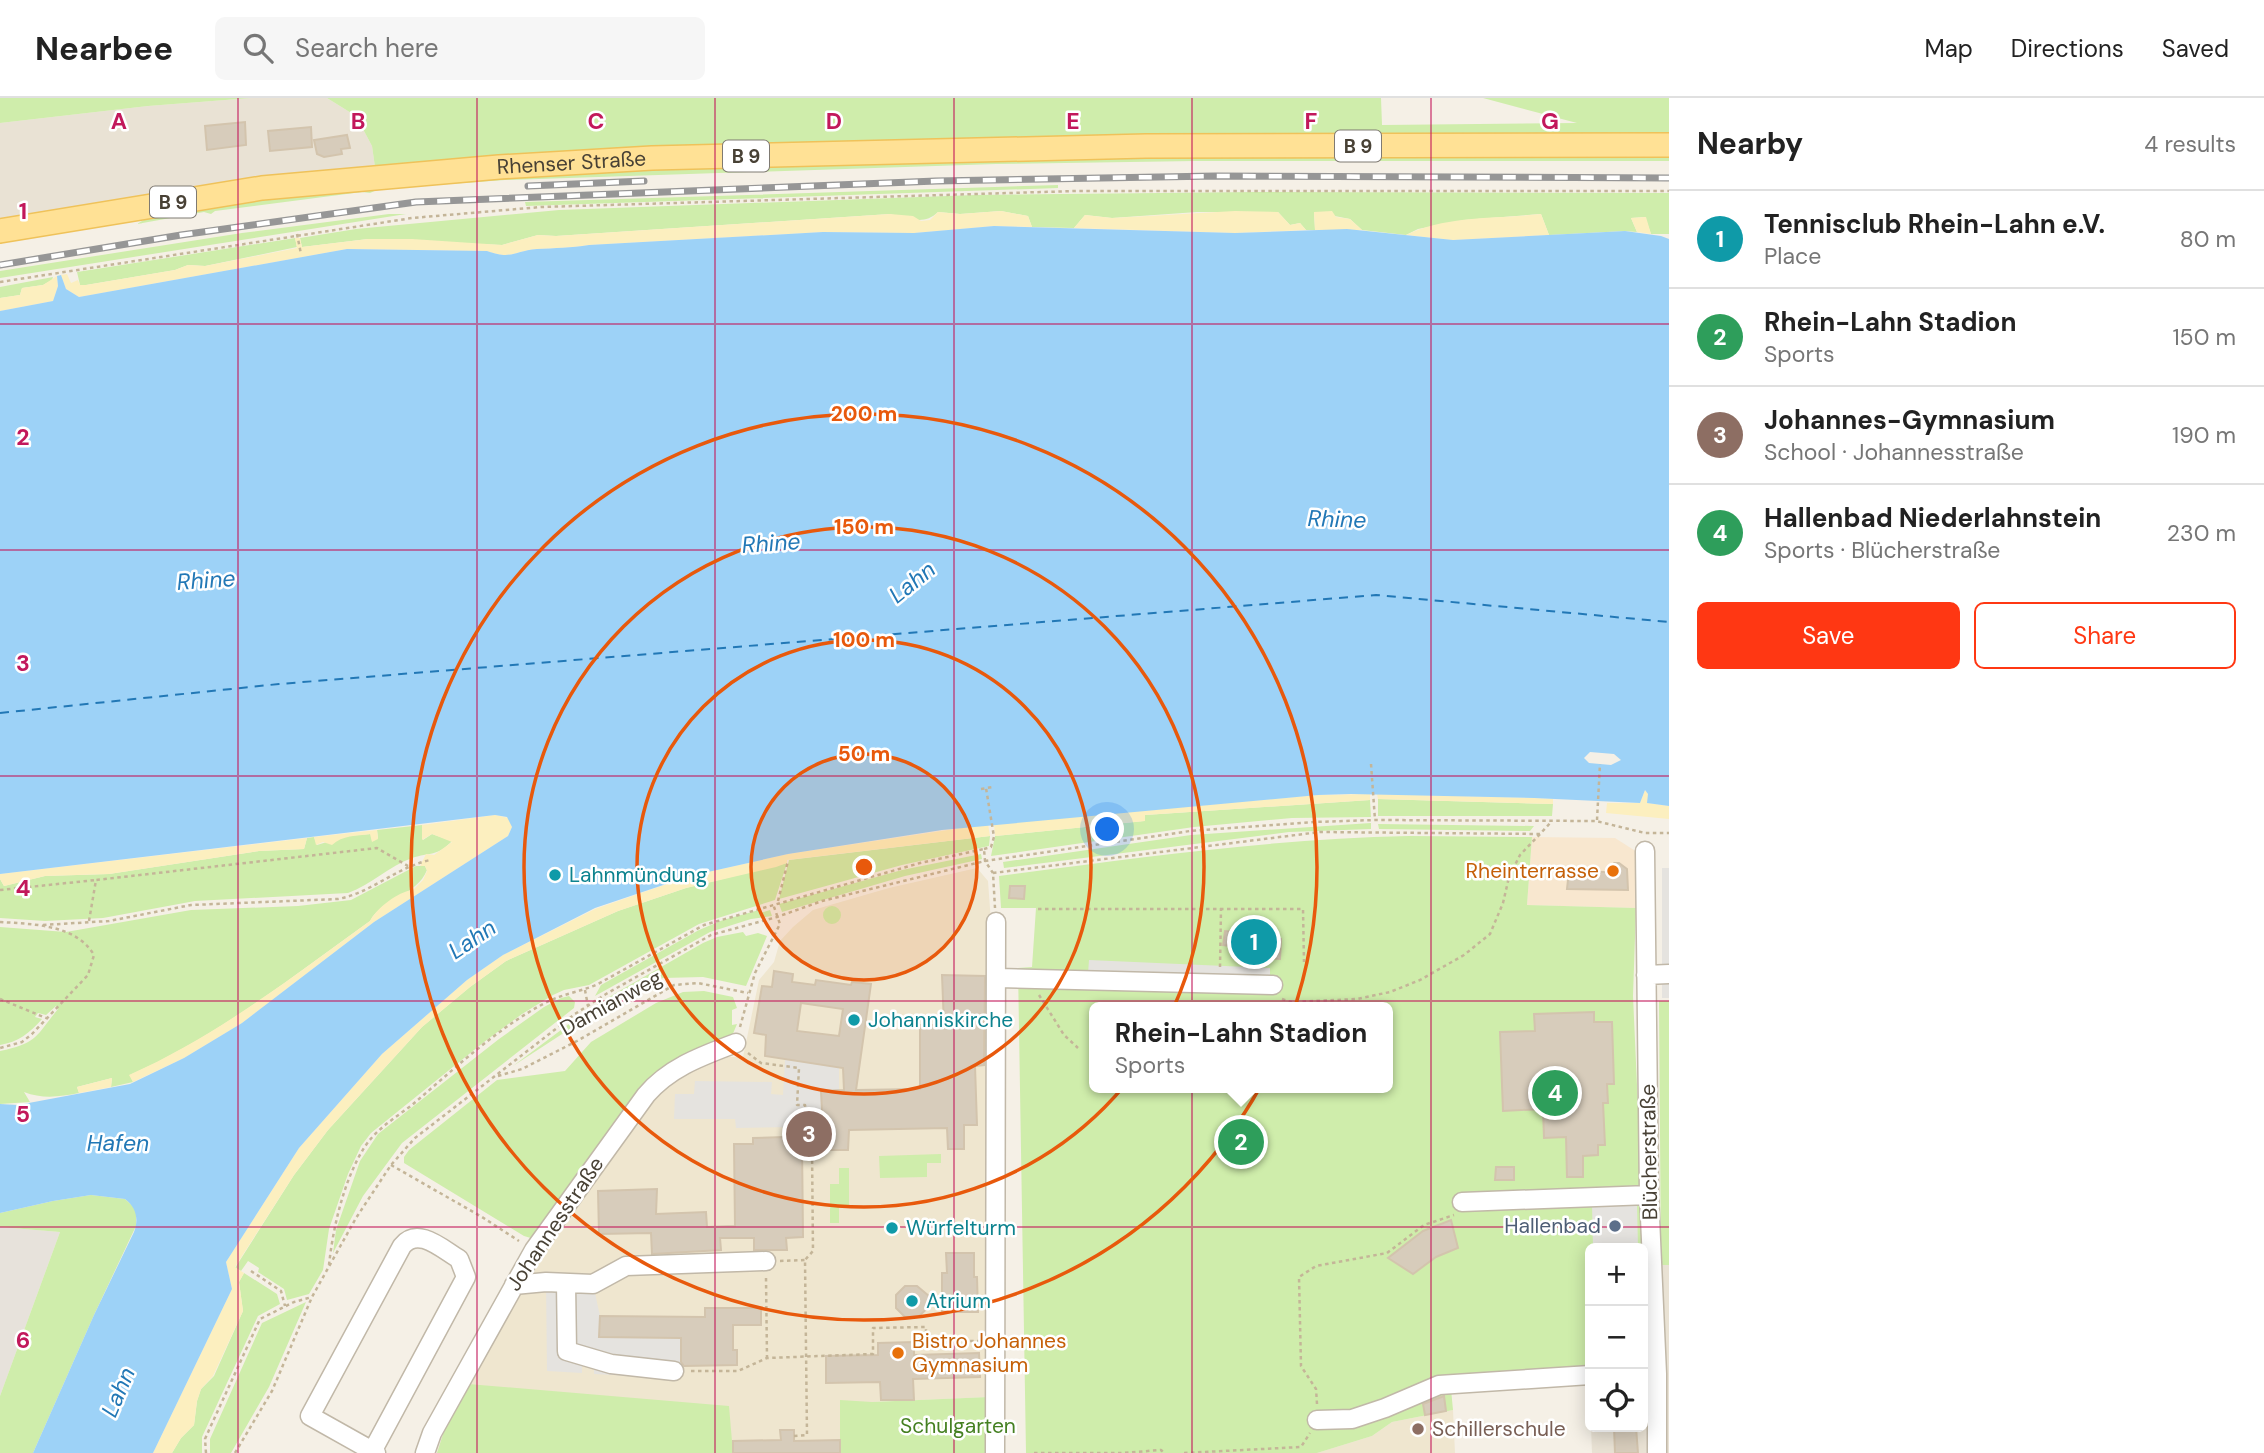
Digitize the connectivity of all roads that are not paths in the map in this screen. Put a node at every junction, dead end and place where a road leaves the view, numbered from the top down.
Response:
1 (1669, 145) edge
2 (0, 231) edge
3 (1645, 850) dead end
4 (996, 922) road end
5 (1669, 974) edge
6 (1646, 975) junction
7 (998, 978) junction
8 (1270, 984) road end
9 (736, 1043) road end
10 (1649, 1195) junction
11 (1462, 1202) road end
12 (765, 1261) road end
13 (566, 1283) junction
14 (513, 1285) junction
15 (674, 1371) road end
16 (1656, 1374) edge
17 (1585, 1375) edge
18 (1317, 1420) road end
19 (375, 1451) edge
20 (425, 1453) edge
21 (995, 1453) edge
22 (1657, 1453) edge

1 - 2 main road, Rhenser Straße / B 9
3 - 6 street, Blücherstraße
4 - 7 street
5 - 6 street
6 - 10 street, Blücherstraße
7 - 8 street
7 - 21 street
9 - 14 street, Johannesstraße
10 - 11 street
10 - 16 street, Blücherstraße
12 - 13 street
13 - 14 street
13 - 15 street
14 - 20 street, Johannesstraße
16 - 22 street, Blücherstraße
17 - 18 street
19 - 19 street

